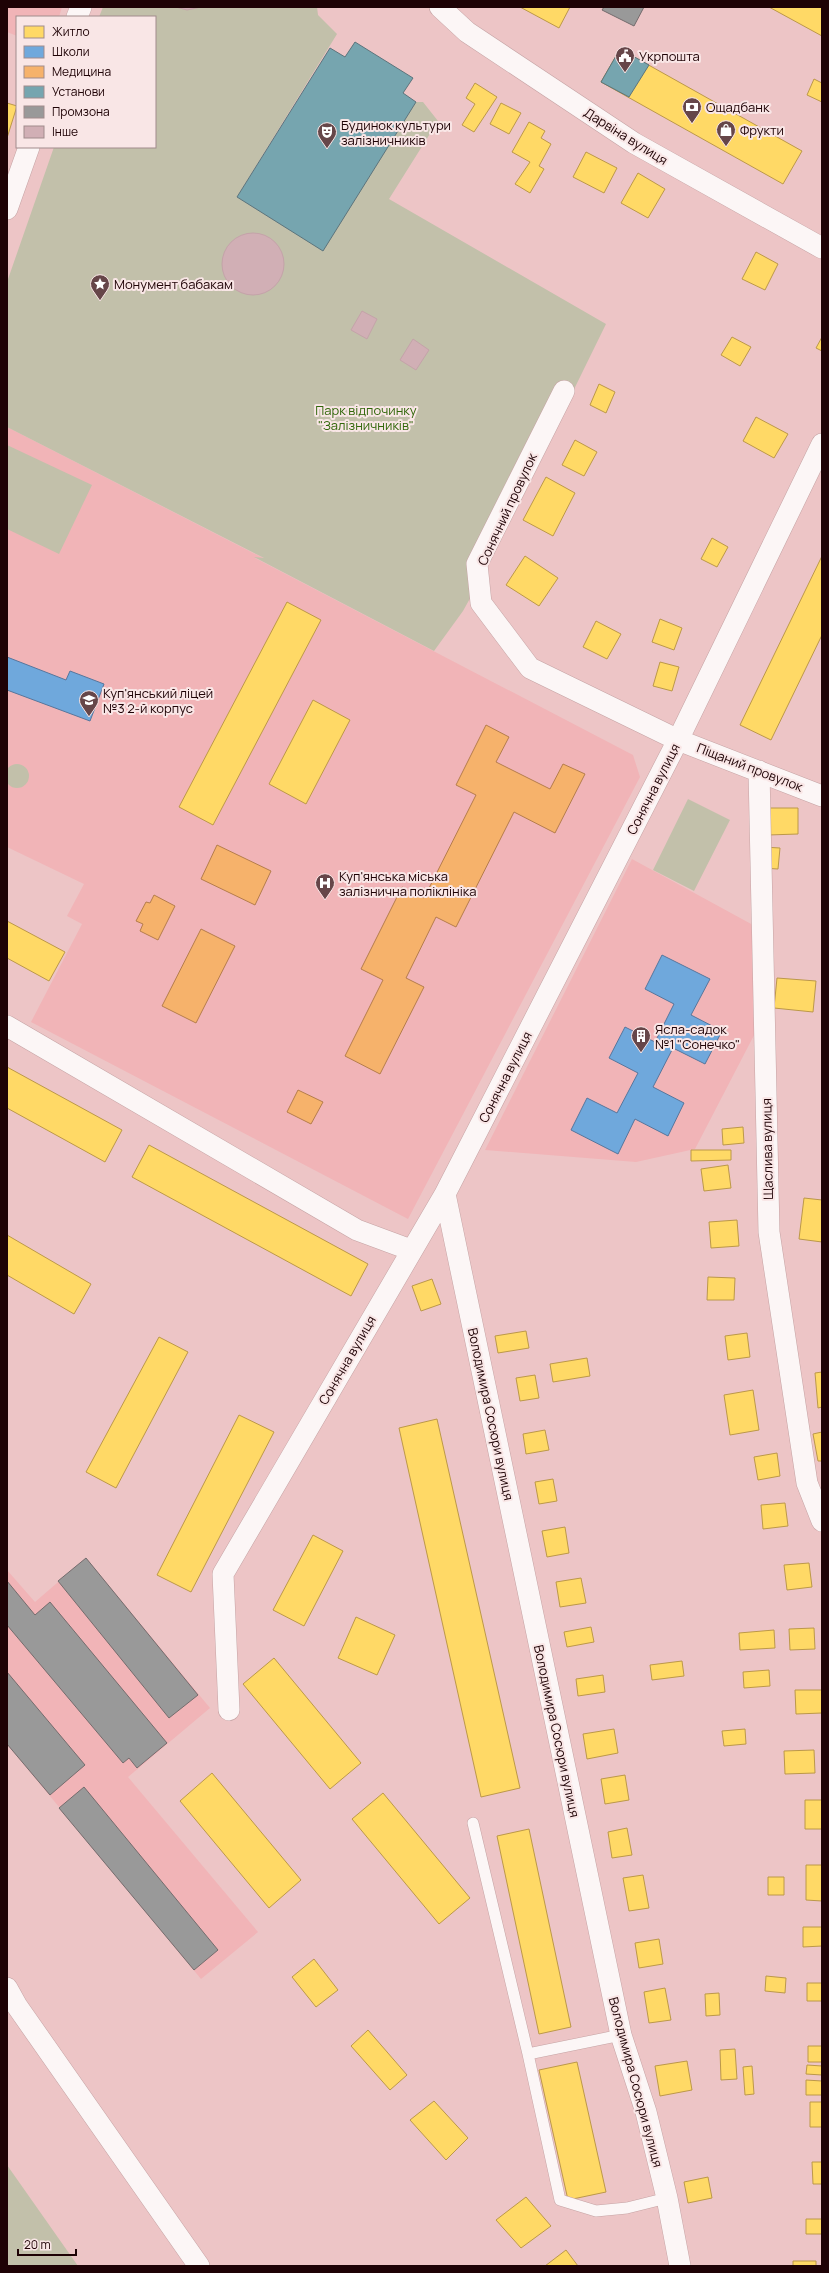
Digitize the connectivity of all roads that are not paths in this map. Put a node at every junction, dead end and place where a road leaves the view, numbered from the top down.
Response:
1 (440, 7) edge
2 (29, 148) edge
3 (7, 209) edge
4 (822, 248) edge
5 (564, 391) dead end
6 (822, 444) edge
7 (678, 740) junction
8 (759, 771) junction
9 (822, 796) edge
10 (7, 1026) edge
11 (445, 1194) junction
12 (411, 1250) junction
13 (822, 1522) edge
14 (229, 1710) dead end
15 (474, 1823) dead end
16 (7, 1988) edge
17 (621, 2035) junction
18 (528, 2054) junction
19 (667, 2198) junction
20 (199, 2266) edge
21 (680, 2266) edge

1 - 4 street, Дарвіна вулиця
2 - 3 street
5 - 7 street, Сонячний провулок
6 - 7 street, Сонячна вулиця
7 - 8 street, Піщаний провулок
7 - 11 street, Сонячна вулиця
8 - 9 street, Піщаний провулок
8 - 13 street, Щаслива вулиця
10 - 12 street
11 - 12 street, Сонячна вулиця
11 - 17 street, Володимира Сосюри вулиця
12 - 14 street, Сонячна вулиця
15 - 18 lane
16 - 20 street
17 - 18 lane
17 - 19 street, Володимира Сосюри вулиця
18 - 19 lane
19 - 21 street, Володимира Сосюри вулиця

